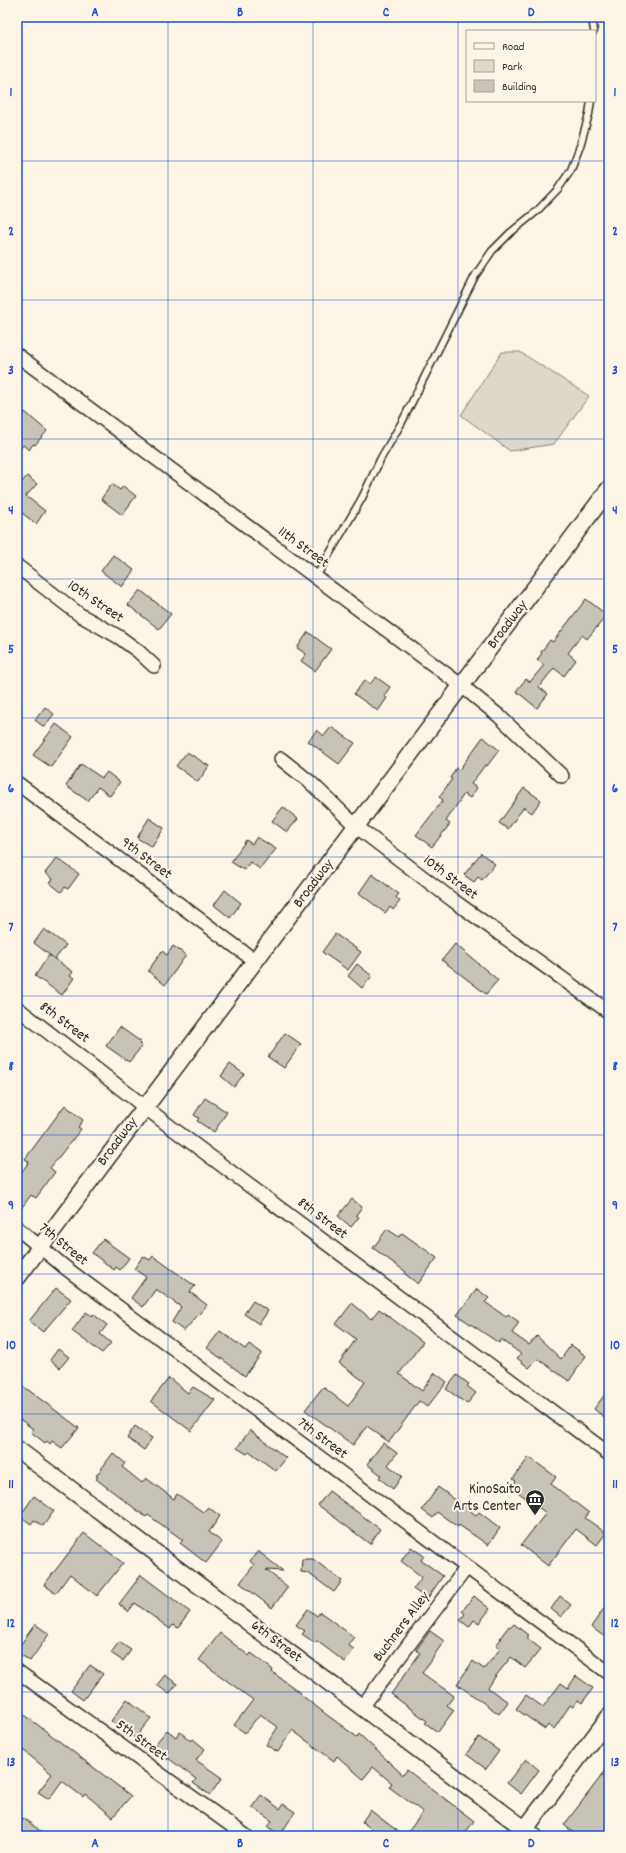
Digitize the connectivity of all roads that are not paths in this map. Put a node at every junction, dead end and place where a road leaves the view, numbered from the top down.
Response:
1 (592, 17) edge
2 (594, 30) edge
3 (590, 102) edge
4 (17, 355) edge
5 (609, 489) edge
6 (17, 566) edge
7 (316, 577) junction
8 (154, 666) dead end
9 (462, 686) junction
10 (280, 759) dead end
11 (562, 776) dead end
12 (17, 783) edge
13 (357, 827) junction
14 (255, 961) junction
15 (17, 1008) edge
16 (609, 1012) edge
17 (145, 1106) junction
18 (17, 1228) edge
19 (40, 1247) junction
20 (17, 1278) edge
21 (17, 1449) edge
22 (609, 1454) edge
23 (467, 1567) junction
24 (17, 1671) edge
25 (609, 1673) edge
26 (362, 1707) junction
27 (609, 1717) edge
28 (526, 1834) edge
29 (246, 1836) edge

1 - 2 lane
3 - 7 lane
4 - 7 street, 11th Street
5 - 9 street, Broadway
6 - 8 street, 10th Street
7 - 9 street, 11th Street
9 - 11 street, 11th Street
9 - 13 street, Broadway
10 - 13 street, 10th Street
12 - 14 street, 9th Street
13 - 14 street, Broadway
13 - 16 street, 10th Street
14 - 17 street, Broadway
15 - 17 street, 8th Street
17 - 19 street, Broadway
17 - 22 street, 8th Street
18 - 19 street, 7th Street
19 - 20 street, Broadway
19 - 23 street, 7th Street
21 - 26 street, 6th Street
23 - 25 street, 7th Street
23 - 26 street, Buchners Alley
24 - 29 street, 5th Street
26 - 28 street, 6th Street
27 - 28 street

